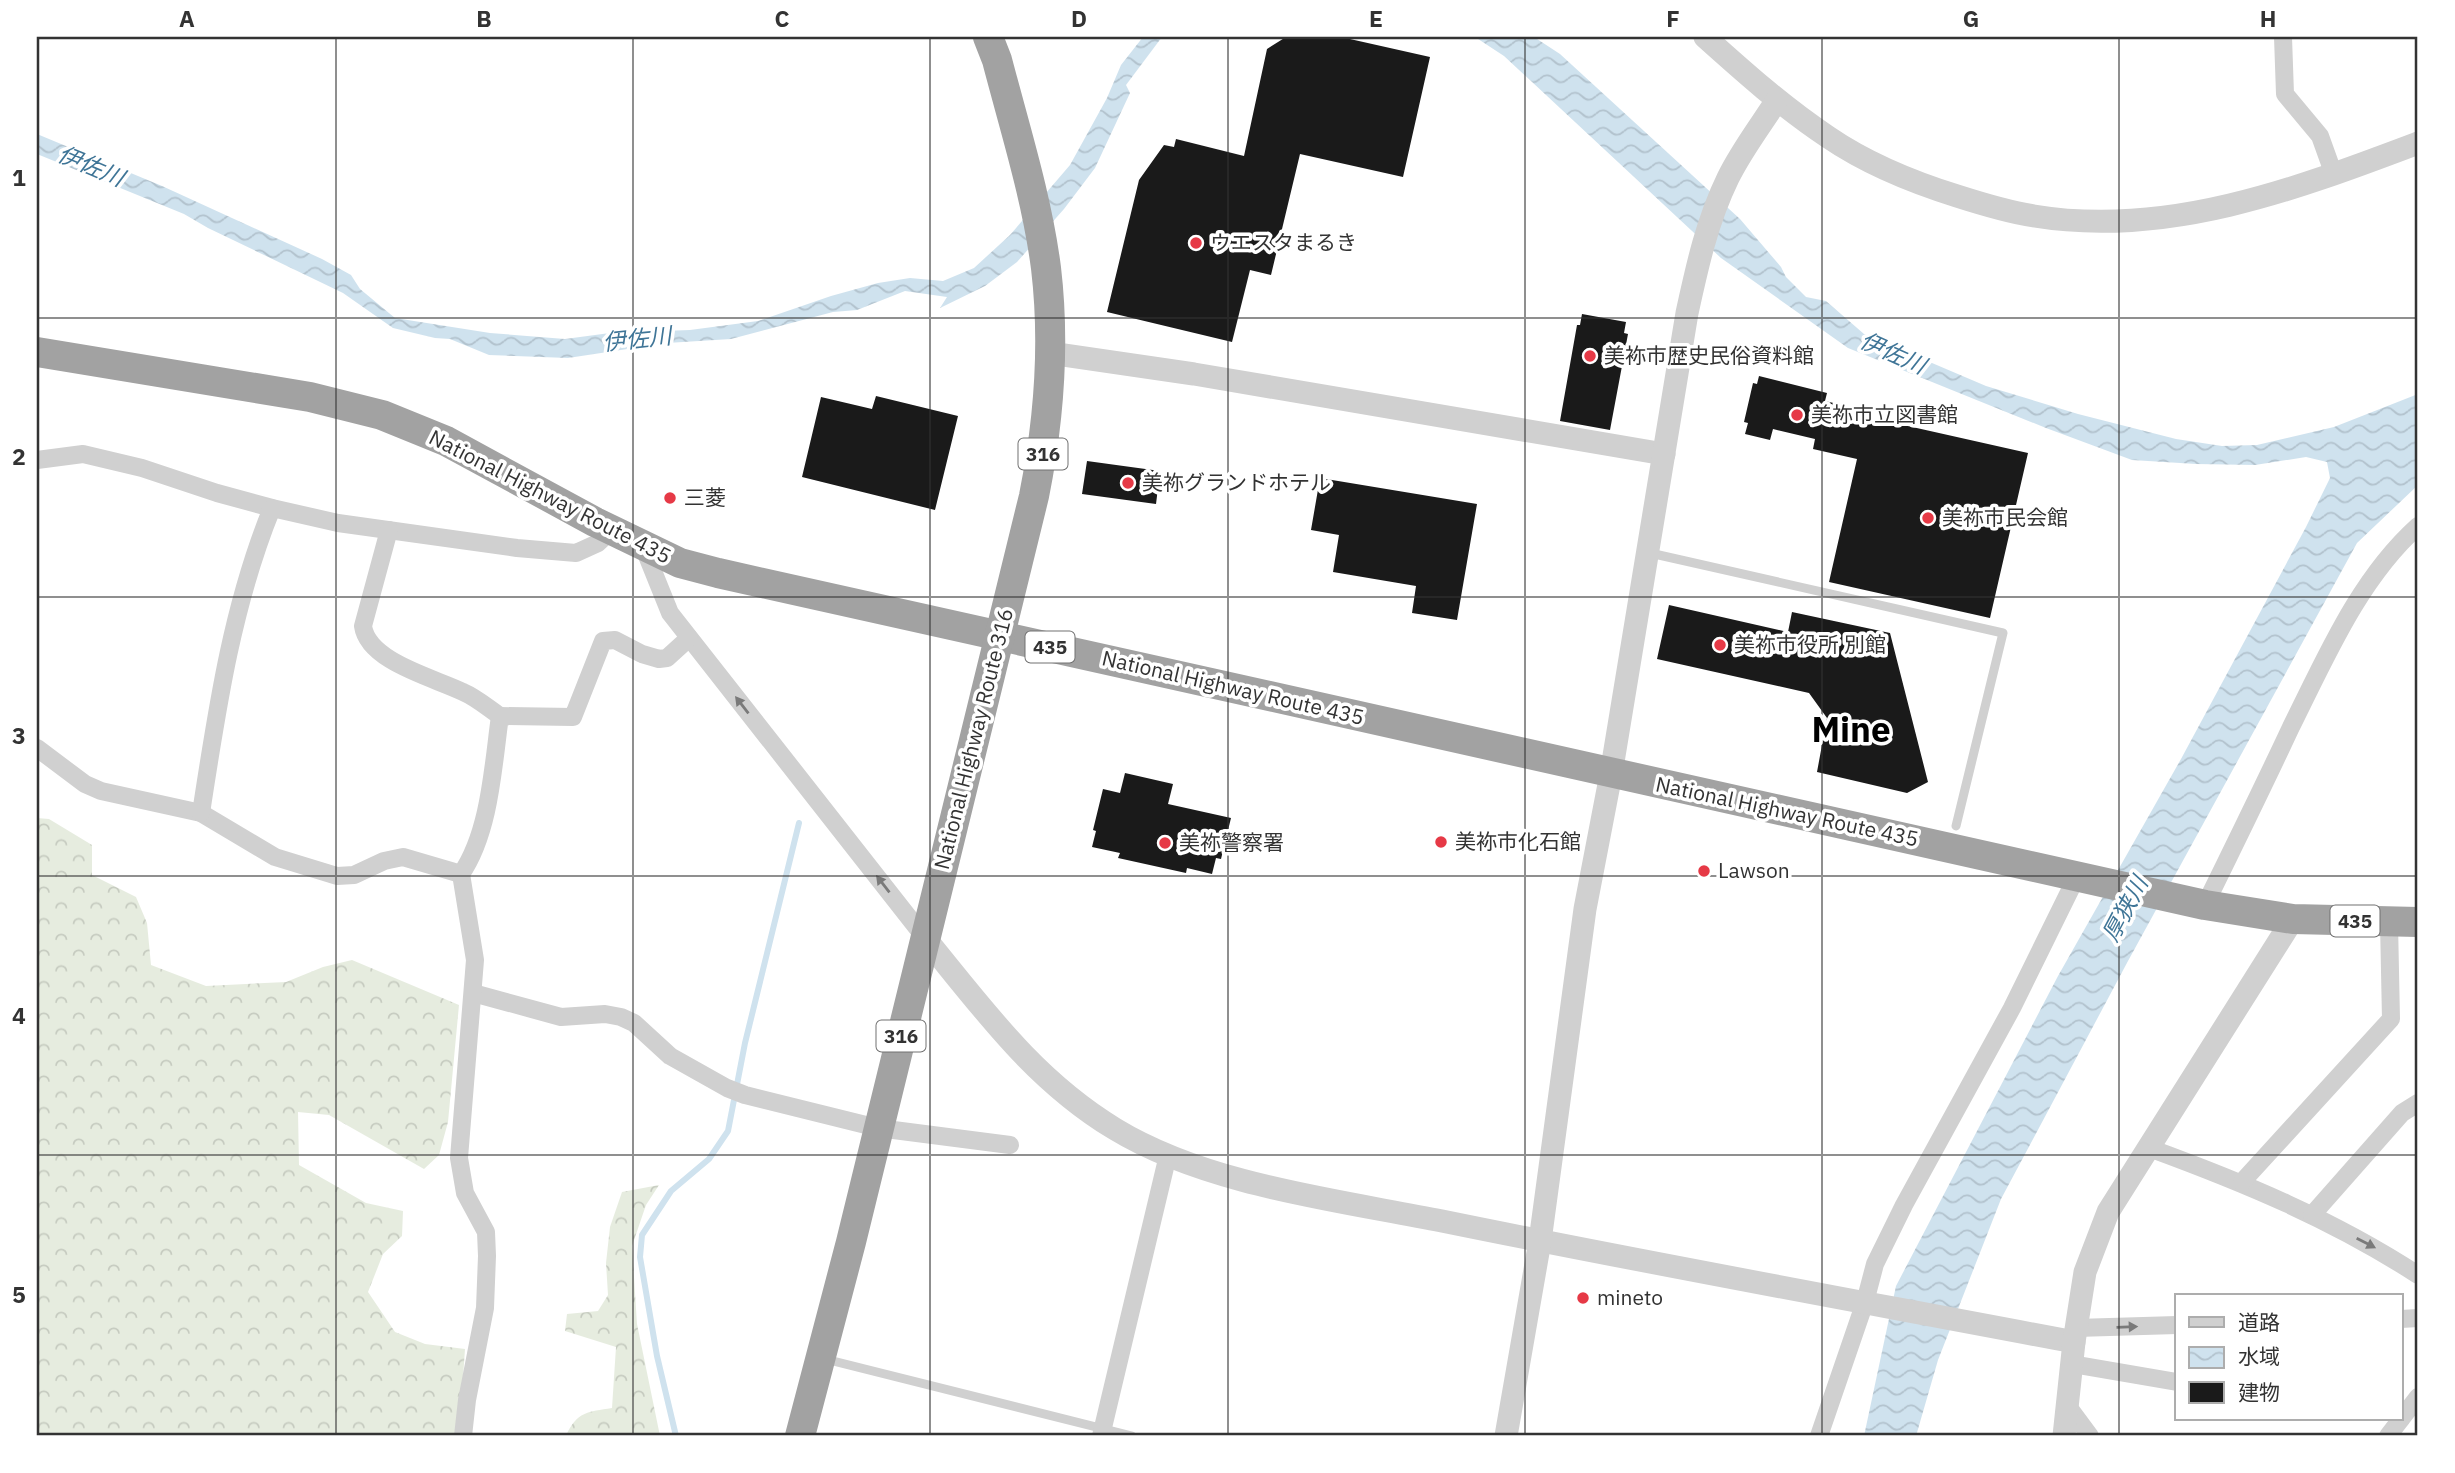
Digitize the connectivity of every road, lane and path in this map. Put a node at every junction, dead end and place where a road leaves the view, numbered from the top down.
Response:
1 (988, 37) edge
2 (1704, 37) edge
3 (2283, 37) edge
4 (1777, 100) junction
5 (2418, 143) edge
6 (2334, 175) junction
7 (37, 352) edge
8 (1050, 353) junction
9 (1664, 454) junction
10 (37, 460) edge
11 (272, 508) junction
12 (2418, 526) edge
13 (389, 530) junction
14 (612, 530) junction
15 (643, 546) junction
16 (1648, 552) junction
17 (999, 635) junction
18 (690, 638) junction
19 (500, 716) junction
20 (37, 748) edge
21 (1611, 774) junction
22 (201, 813) junction
23 (1956, 826) dead end
24 (461, 874) junction
25 (2082, 877) junction
26 (2197, 903) junction
27 (2292, 919) junction
28 (2404, 922) edge
29 (925, 938) junction
30 (473, 993) junction
31 (2418, 1103) edge
32 (878, 1128) junction
33 (1010, 1145) dead end
34 (2149, 1148) junction
35 (1168, 1155) junction
36 (2242, 1182) junction
37 (2312, 1215) junction
38 (1540, 1241) junction
39 (2418, 1275) edge
40 (1870, 1303) junction
41 (2175, 1325) edge
42 (2074, 1345) junction
43 (820, 1357) junction
44 (2175, 1381) edge
45 (2418, 1396) edge
46 (2067, 1405) junction
47 (2402, 1417) edge
48 (2400, 1420) edge
49 (1102, 1432) edge
50 (463, 1436) edge
51 (800, 1436) edge
52 (1132, 1436) edge
53 (1506, 1436) edge
54 (1819, 1436) edge
55 (2064, 1436) edge
56 (2091, 1436) edge
57 (2388, 1436) edge

1 - 8 highway, National Highway Route 316 / 316
2 - 4 street
3 - 6 street
4 - 6 street
4 - 9 street
5 - 6 street
7 - 14 highway, National Highway Route 435 / 435
8 - 9 street
8 - 17 highway, National Highway Route 316 / 316
9 - 16 street
10 - 11 street
11 - 13 street
11 - 22 street
12 - 26 street
13 - 14 street
13 - 19 street
14 - 15 highway, National Highway Route 435 / 435
15 - 17 highway, National Highway Route 435 / 435
15 - 18 street
16 - 21 street
16 - 23 lane
17 - 21 highway, National Highway Route 435 / 435
17 - 29 highway, National Highway Route 316 / 316
18 - 19 street
29 -> 18 street
19 - 24 street
20 - 22 street
21 - 25 highway, National Highway Route 435 / 435
21 - 38 street
22 - 24 street
24 - 30 street
25 - 26 highway, National Highway Route 435 / 435
25 - 40 street
26 - 27 highway, National Highway Route 435 / 435
27 - 28 highway, National Highway Route 435 / 435
27 - 34 street
28 - 36 street
29 - 32 highway, National Highway Route 316 / 316
29 - 35 street
30 - 32 street
30 - 50 street
31 - 37 street
32 - 33 street
32 - 43 highway, National Highway Route 316 / 316
34 - 36 street
34 - 42 street
35 - 38 street
35 - 49 street
36 - 37 street
37 -> 39 street
38 - 40 street
38 - 53 street
40 - 42 street
40 - 54 street
42 -> 41 street
42 - 44 street
42 - 46 street
43 - 49 lane
43 - 51 highway, National Highway Route 316 / 316
45 - 47 street
46 - 55 street
46 - 56 street
48 - 57 street
49 - 52 lane

